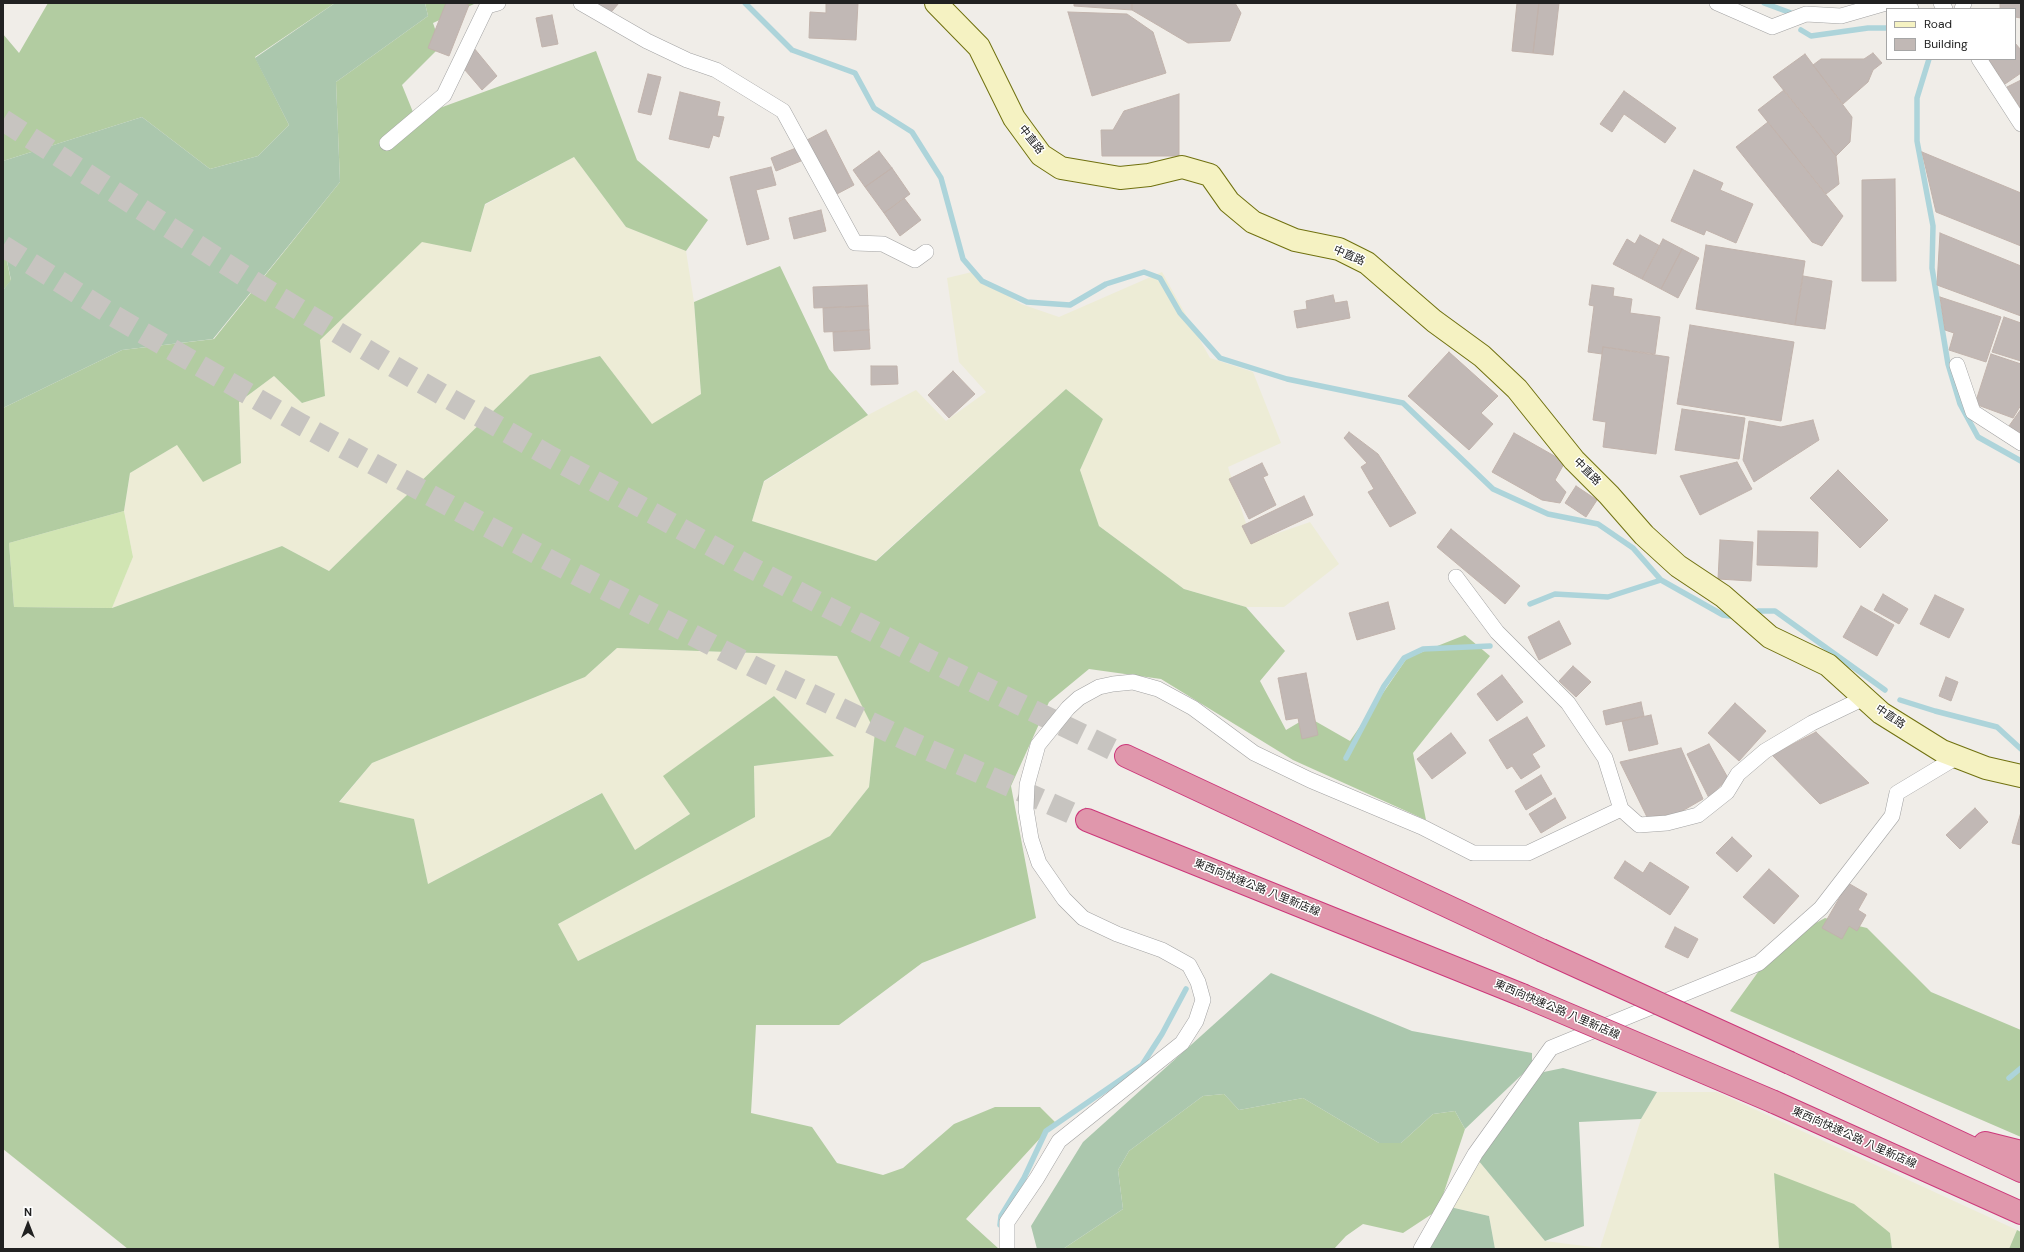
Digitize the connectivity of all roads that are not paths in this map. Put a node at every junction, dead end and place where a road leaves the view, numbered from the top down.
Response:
1 (498, 3) edge
2 (581, 3) edge
3 (936, 3) edge
4 (1717, 3) edge
5 (1886, 3) edge
6 (1907, 8) edge
7 (1980, 60) edge
8 (2021, 124) edge
9 (387, 144) dead end
10 (926, 252) dead end
11 (1958, 365) dead end
12 (2021, 443) edge
13 (1456, 577) dead end
14 (1864, 698) junction
15 (1126, 756) tunnel mouth
16 (1986, 768) junction
17 (2021, 776) edge
18 (1621, 809) junction
19 (1087, 820) tunnel mouth
20 (1930, 1128) junction
21 (2021, 1152) edge
22 (2021, 1171) edge
23 (1964, 1188) junction
24 (2021, 1213) edge
25 (2021, 1218) edge
26 (1008, 1249) edge
27 (1421, 1249) edge

1 - 9 street
2 - 10 street
3 - 14 street, 中直路
4 - 5 street
5 - 6 street
7 - 8 street
11 - 12 street
13 - 18 street
14 - 16 street, 中直路
14 - 18 street
15 - 20 highway, bridge
16 - 17 street, 中直路
16 - 27 street
18 - 26 street
19 - 23 highway, 東西向快速公路 八里新店線, bridge
20 - 21 highway
20 - 22 highway
23 - 24 highway, 東西向快速公路 八里新店線
23 - 25 highway

